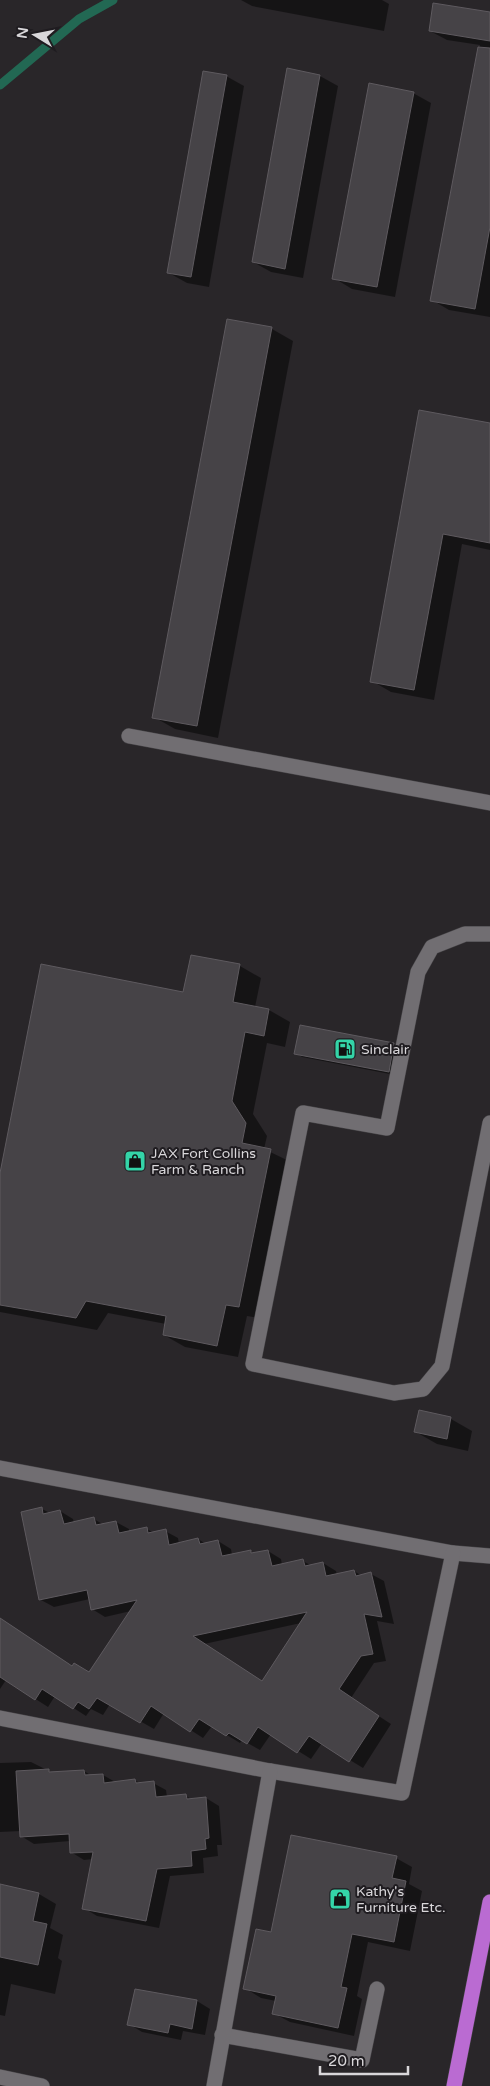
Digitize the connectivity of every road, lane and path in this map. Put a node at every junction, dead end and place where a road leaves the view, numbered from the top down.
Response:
1 (129, 736) dead end
2 (490, 803) edge
3 (490, 934) edge
4 (490, 1123) edge
5 (0, 1468) edge
6 (453, 1553) junction
7 (490, 1556) edge
8 (0, 1718) edge
9 (270, 1771) junction
10 (490, 1902) edge
11 (377, 1989) dead end
12 (222, 2036) junction
13 (0, 2077) edge
14 (42, 2086) edge
15 (214, 2086) edge
16 (454, 2086) edge

1 - 2 street
3 - 4 street
5 - 6 street
6 - 7 street
6 - 9 street
8 - 9 street
9 - 12 street
10 - 16 highway
11 - 12 street
12 - 15 street
13 - 14 street

